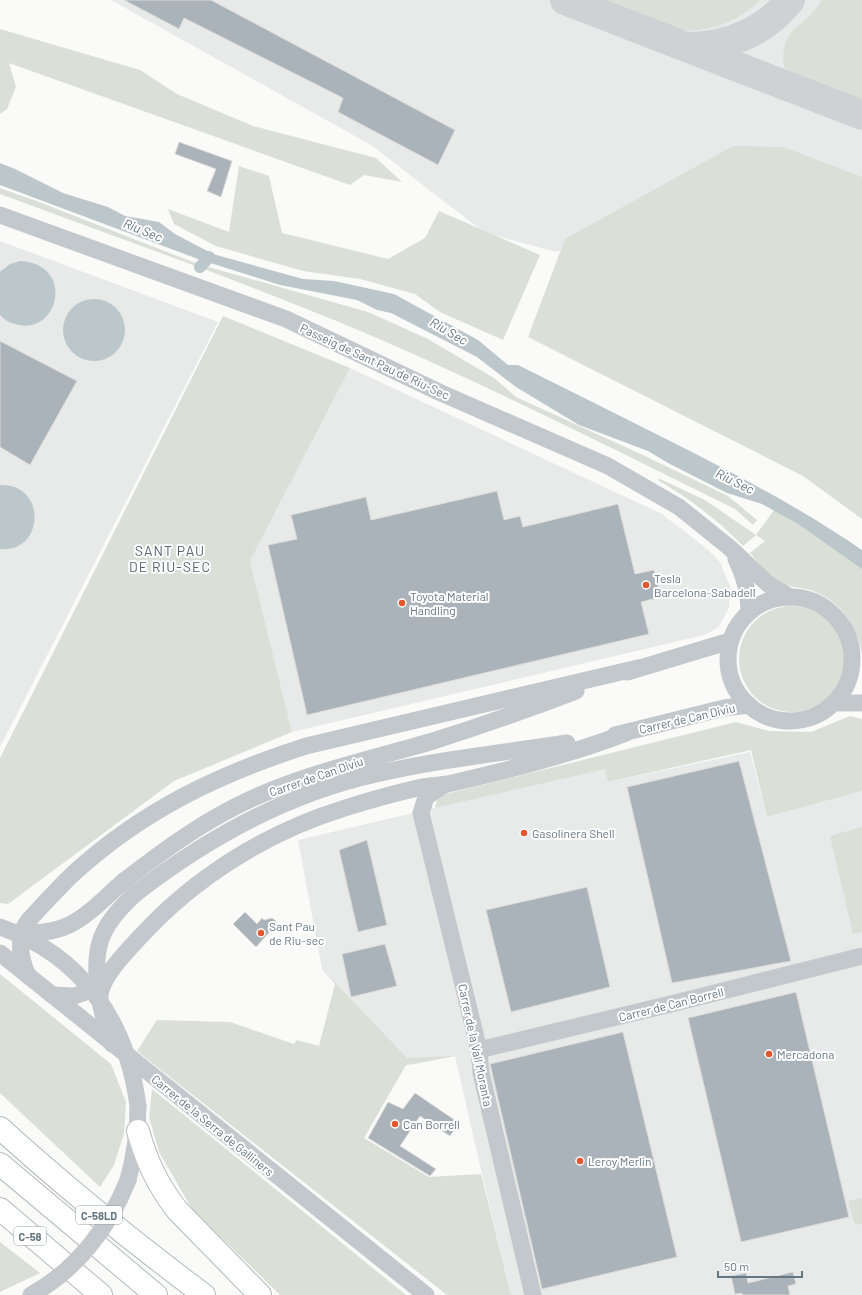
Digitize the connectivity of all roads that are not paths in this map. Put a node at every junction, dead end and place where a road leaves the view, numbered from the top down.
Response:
1 (0, 215) edge
2 (730, 548) junction
3 (790, 597) junction
4 (749, 612) junction
5 (730, 641) junction
6 (638, 668) junction
7 (857, 670) edge
8 (862, 702) edge
9 (834, 703) junction
10 (749, 705) junction
11 (626, 733) junction
12 (446, 784) junction
13 (129, 887) junction
14 (28, 921) junction
15 (4, 929) edge
16 (0, 953) edge
17 (862, 956) edge
18 (28, 976) junction
19 (100, 993) junction
20 (52, 995) junction
21 (112, 1044) junction
22 (479, 1050) junction
23 (0, 1128) edge
24 (138, 1131) junction
25 (0, 1164) edge
26 (0, 1210) edge
27 (0, 1227) edge
28 (61, 1263) junction
29 (31, 1295) edge
30 (101, 1295) edge
31 (156, 1295) edge
32 (204, 1295) edge
33 (260, 1295) edge
34 (426, 1295) edge
35 (533, 1295) edge

1 - 2 street, Passeig de Sant Pau de Riu-Sec
2 - 3 street, Passeig de Sant Pau de Riu-Sec
2 - 4 street, Passeig de Sant Pau de Riu-Sec
3 - 4 street
3 - 7 street
4 - 5 street
5 - 6 street, Carrer de Can Diviu
5 - 10 street
6 - 13 street, Carrer de Can Diviu
6 - 14 street, Carrer de Can Diviu
7 - 9 street
8 - 9 street
9 - 10 street
10 - 11 street, Carrer de Can Diviu
11 - 12 street, Carrer de Can Diviu
11 - 13 street, Carrer de Can Diviu
12 - 19 street, Carrer de Can Diviu
12 - 22 street, Carrer de la Vall Moranta
13 - 15 street, Carrer de Can Diviu, bridge
13 - 19 street, Carrer de Can Diviu, bridge
14 - 15 street, Carrer de Can Diviu
14 - 18 street, Carrer de Can Diviu
15 - 19 street, bridge
16 - 18 street, Carrer de la Serra de Galliners
17 - 22 street, Carrer de Can Borrell
18 - 20 street, Carrer de la Serra de Galliners
19 - 20 street
19 - 21 street, Carrer de Can Diviu
19 - 24 street, bridge
20 - 21 street, Carrer de la Serra de Galliners
21 - 34 street, Carrer de la Serra de Galliners
22 - 35 street, Carrer de la Vall Moranta
23 - 32 highway, C-58LD
24 - 29 street, bridge
24 - 33 highway
25 - 31 highway, C-58
26 - 28 highway, C-58
27 - 28 highway
28 - 30 highway, C-58

